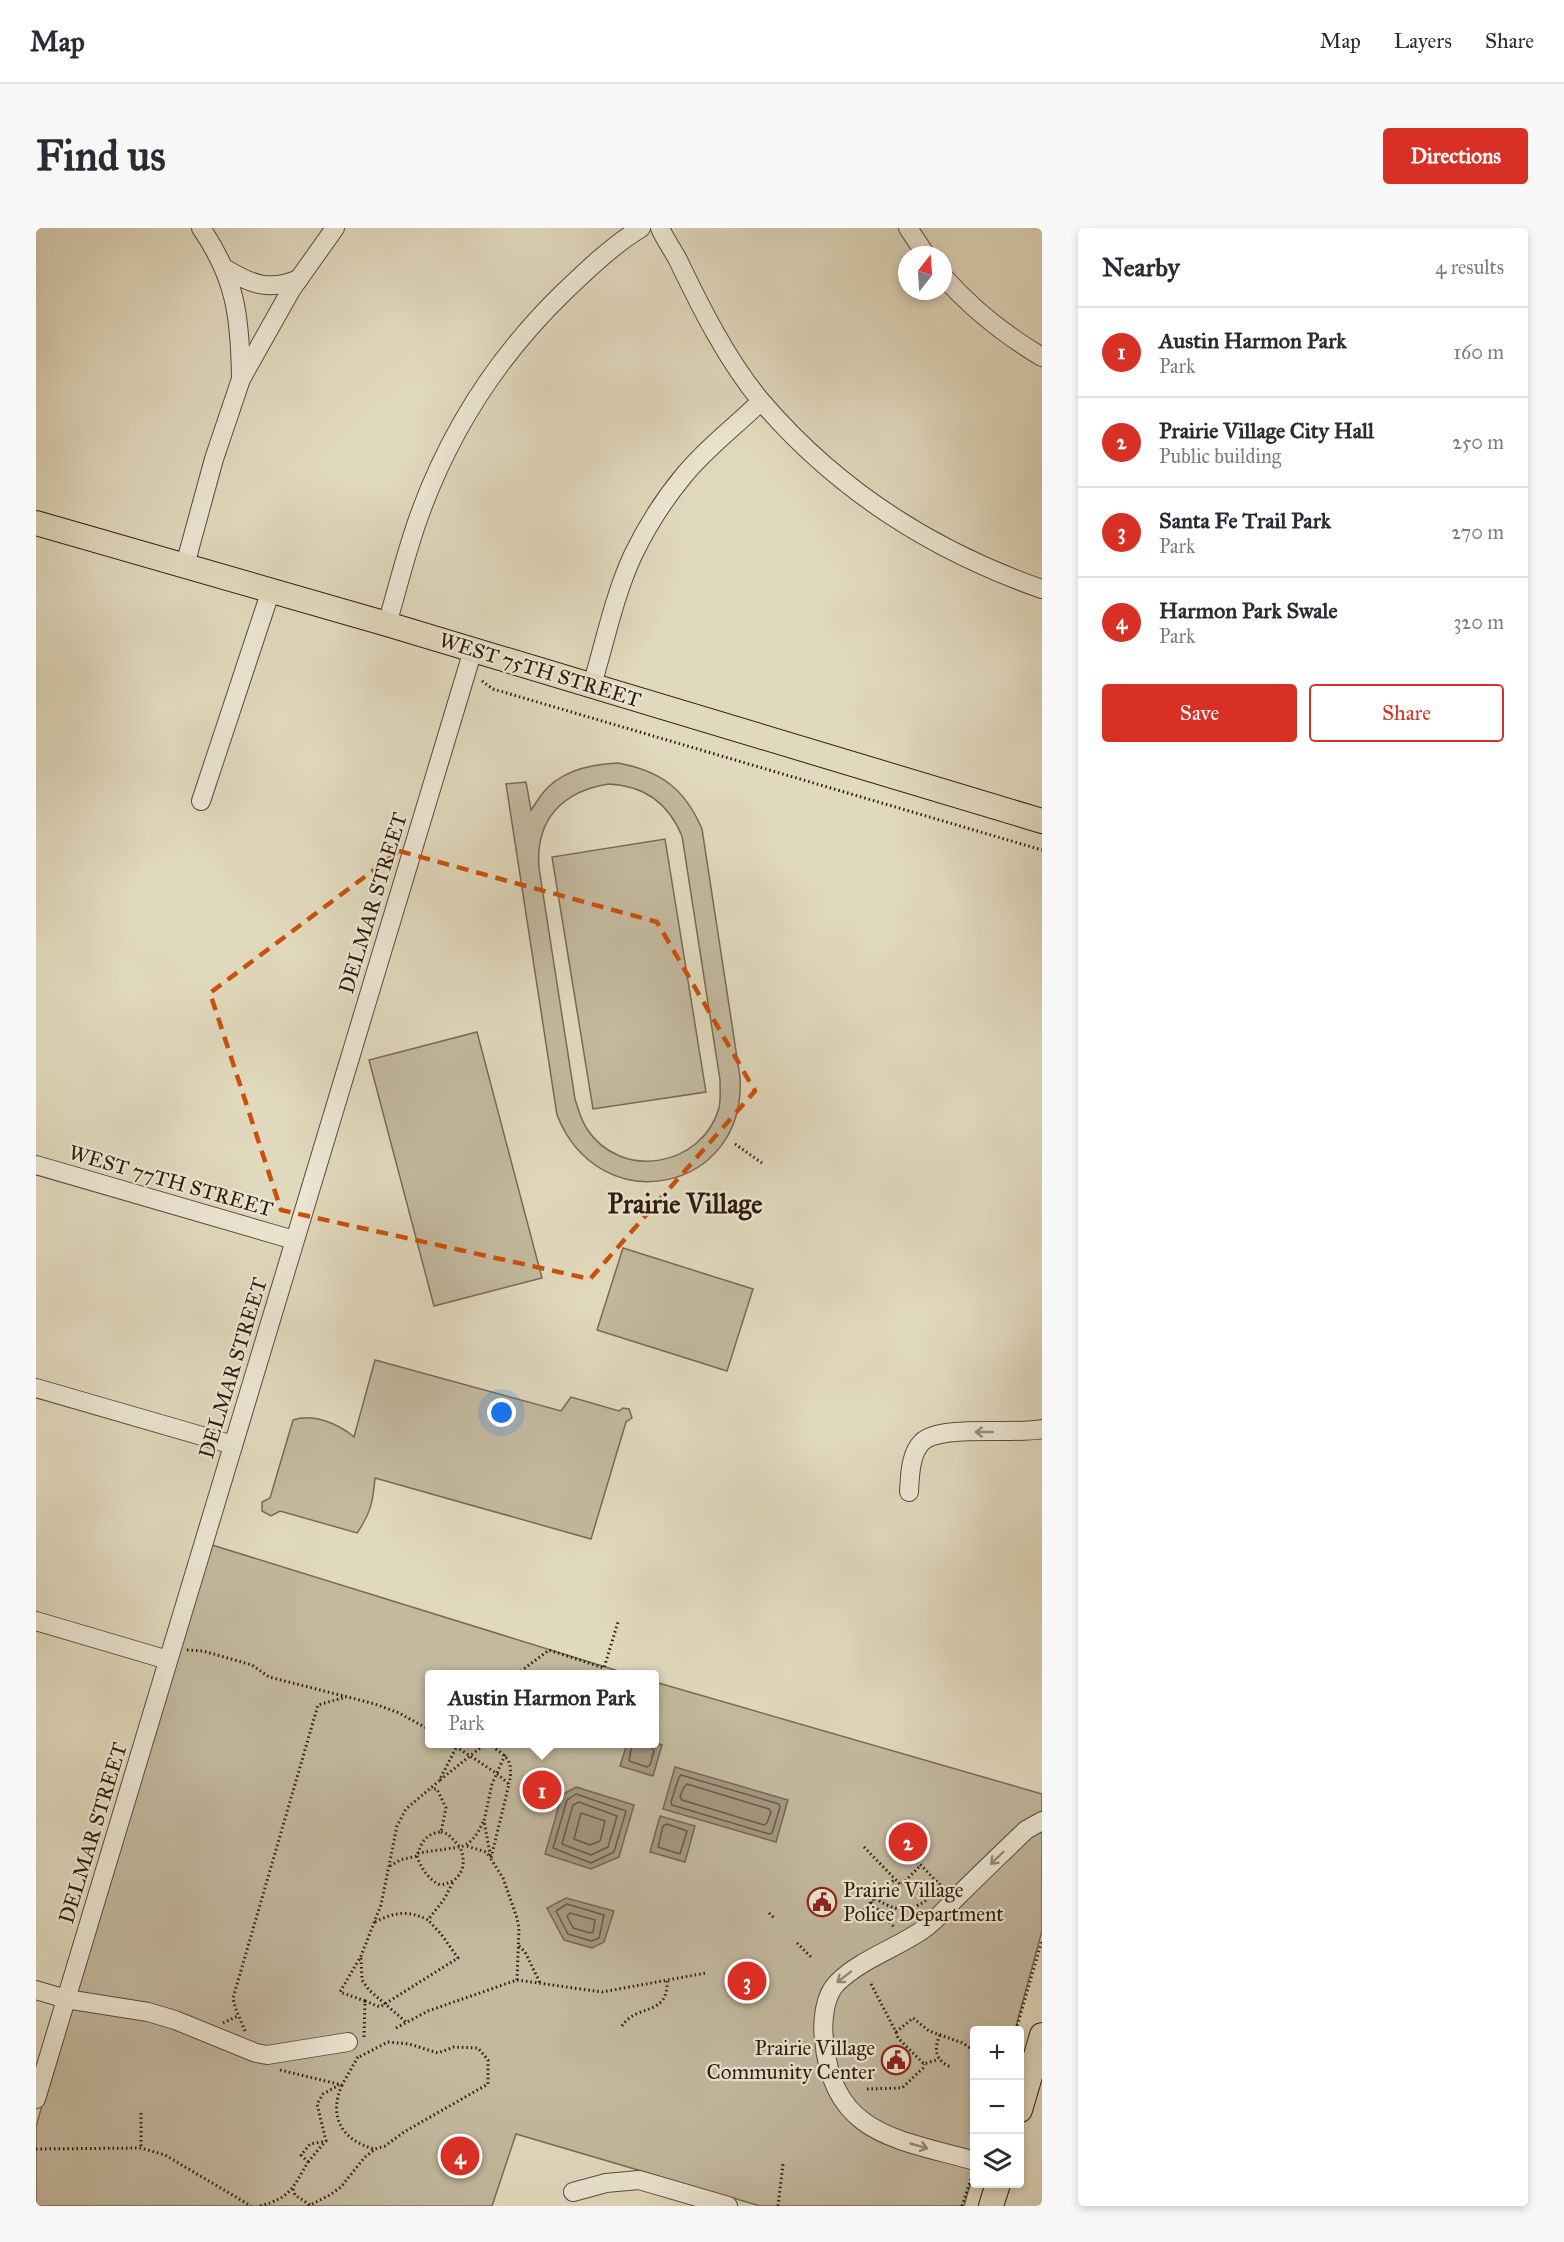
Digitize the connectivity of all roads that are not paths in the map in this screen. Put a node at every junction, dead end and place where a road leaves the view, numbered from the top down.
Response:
1 (201, 228) edge
2 (335, 228) edge
3 (641, 228) edge
4 (660, 228) edge
5 (908, 228) edge
6 (920, 246) edge
7 (225, 269) junction
8 (299, 279) junction
9 (952, 286) edge
10 (1042, 357) edge
11 (241, 379) junction
12 (761, 401) junction
13 (36, 523) edge
14 (184, 565) junction
15 (1042, 589) edge
16 (271, 590) junction
17 (387, 624) junction
18 (473, 650) junction
19 (592, 686) junction
20 (201, 801) dead end
21 (1042, 821) edge
22 (36, 1165) edge
23 (294, 1240) junction
24 (36, 1388) edge
25 (1042, 1429) edge
26 (233, 1445) junction
27 (909, 1492) dead end
28 (36, 1621) edge
29 (175, 1655) junction
30 (1042, 1821) edge
31 (36, 1990) edge
32 (66, 1999) junction
33 (1042, 2035) edge
34 (348, 2042) dead end
35 (1024, 2096) edge
36 (36, 2099) edge
37 (970, 2166) edge
38 (997, 2188) edge
39 (573, 2192) dead end
40 (728, 2206) edge
41 (991, 2206) edge

1 - 7 street
2 - 8 street
3 - 17 street
4 - 12 street
5 - 6 street
7 - 8 street
7 - 11 street
8 - 11 street
9 - 10 street
11 - 14 street
12 - 15 street
12 - 19 street
13 - 14 main road, WEST 75TH STREET
14 - 16 main road, WEST 75TH STREET
16 - 17 main road, WEST 75TH STREET
16 - 20 street
17 - 18 main road, WEST 75TH STREET
18 - 19 main road, WEST 75TH STREET
18 - 23 street, DELMAR STREET
19 - 21 main road, WEST 75TH STREET
22 - 23 street, WEST 77TH STREET
23 - 26 street, DELMAR STREET
24 - 26 street
25 -> 27 street
26 - 29 street, DELMAR STREET
28 - 29 street
29 - 32 street, DELMAR STREET
30 -> 37 street
31 - 32 street
32 - 34 street
32 - 36 street, DELMAR STREET
33 - 35 main road
38 - 41 main road
39 - 40 street

